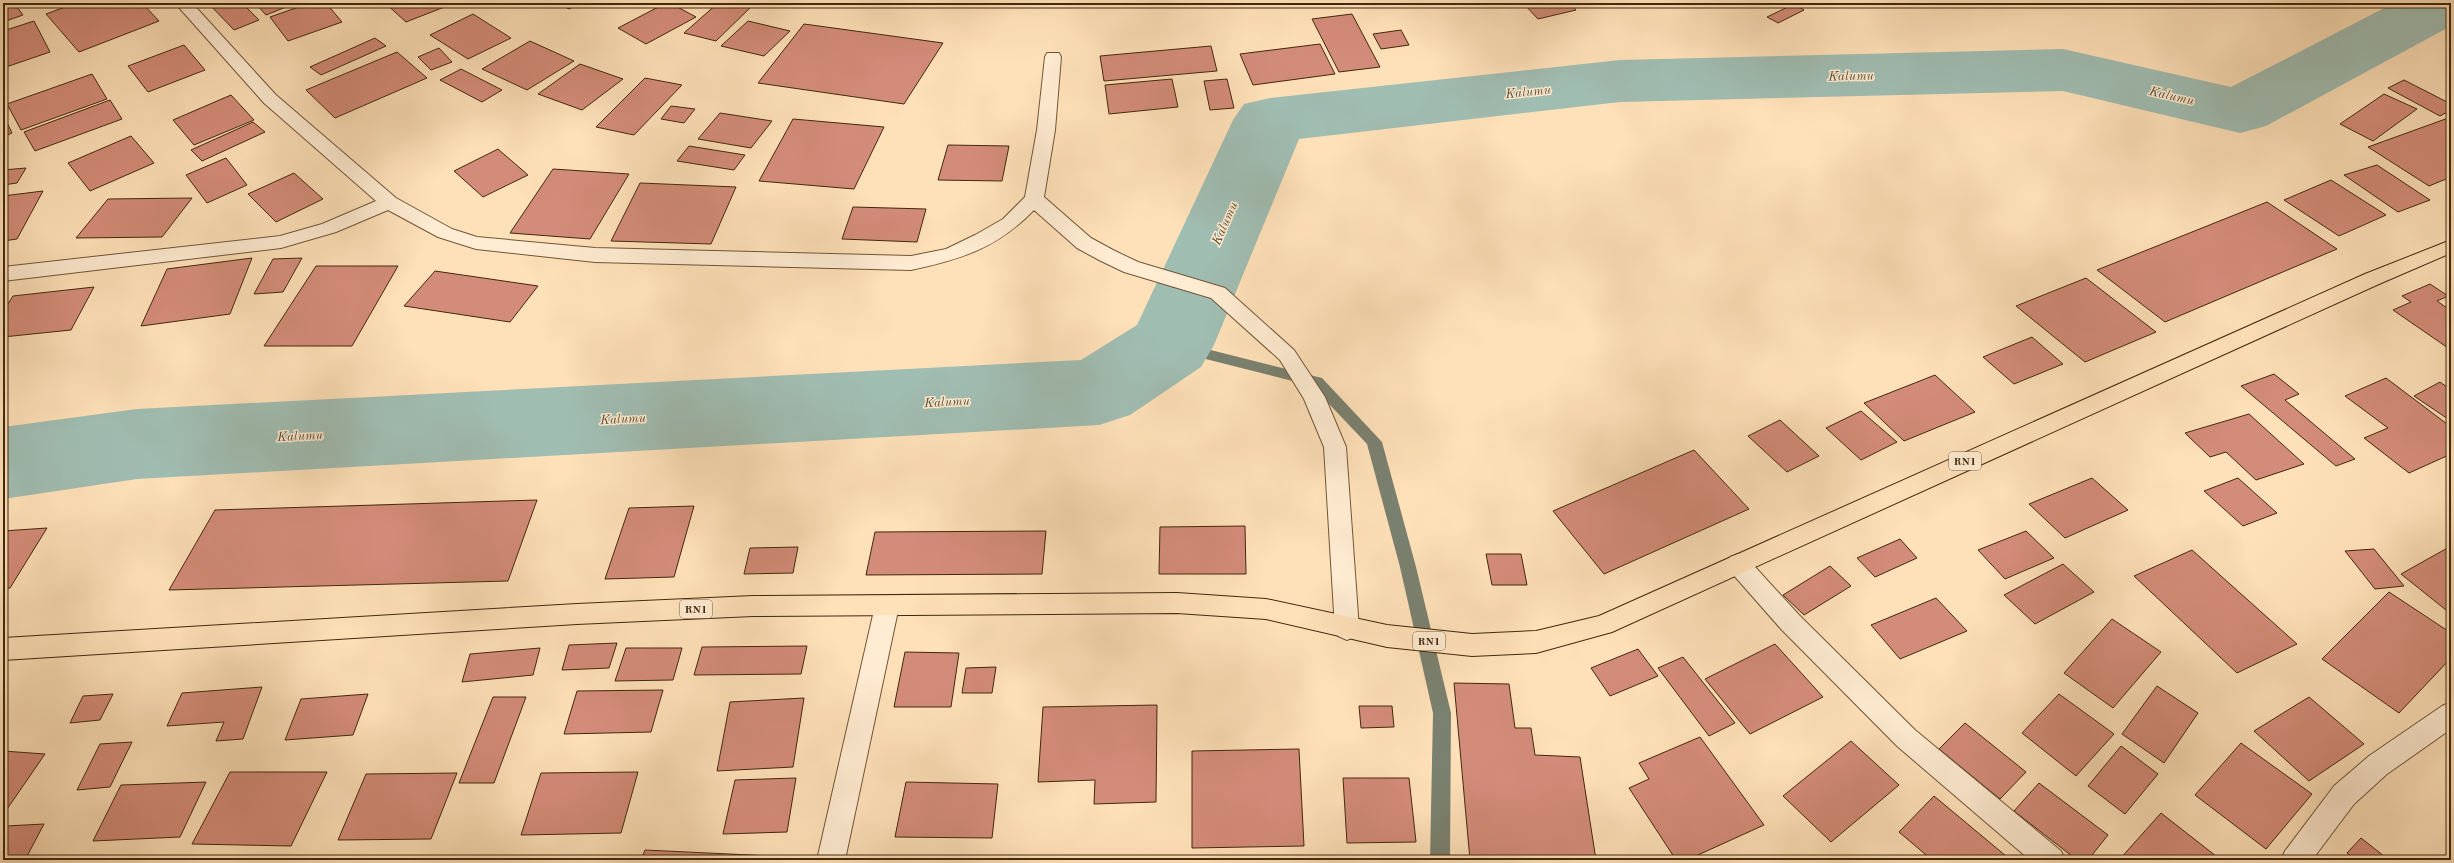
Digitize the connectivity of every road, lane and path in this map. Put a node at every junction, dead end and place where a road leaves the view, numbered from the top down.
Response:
1 (183, 3) edge
2 (1053, 57) dead end
3 (1034, 199) junction
4 (389, 202) junction
5 (2451, 246) edge
6 (3, 274) edge
7 (1738, 564) junction
8 (887, 606) junction
9 (1347, 629) junction
10 (3, 649) edge
11 (2451, 714) edge
12 (831, 860) edge
13 (2051, 860) edge
14 (2295, 860) edge

1 - 4 street
2 - 3 street
3 - 4 street
3 - 9 street
4 - 6 street
5 - 7 highway, RN1
7 - 9 highway, RN1
7 - 13 street
8 - 9 highway, RN1
8 - 10 highway, RN1
8 - 12 street
11 - 14 street

